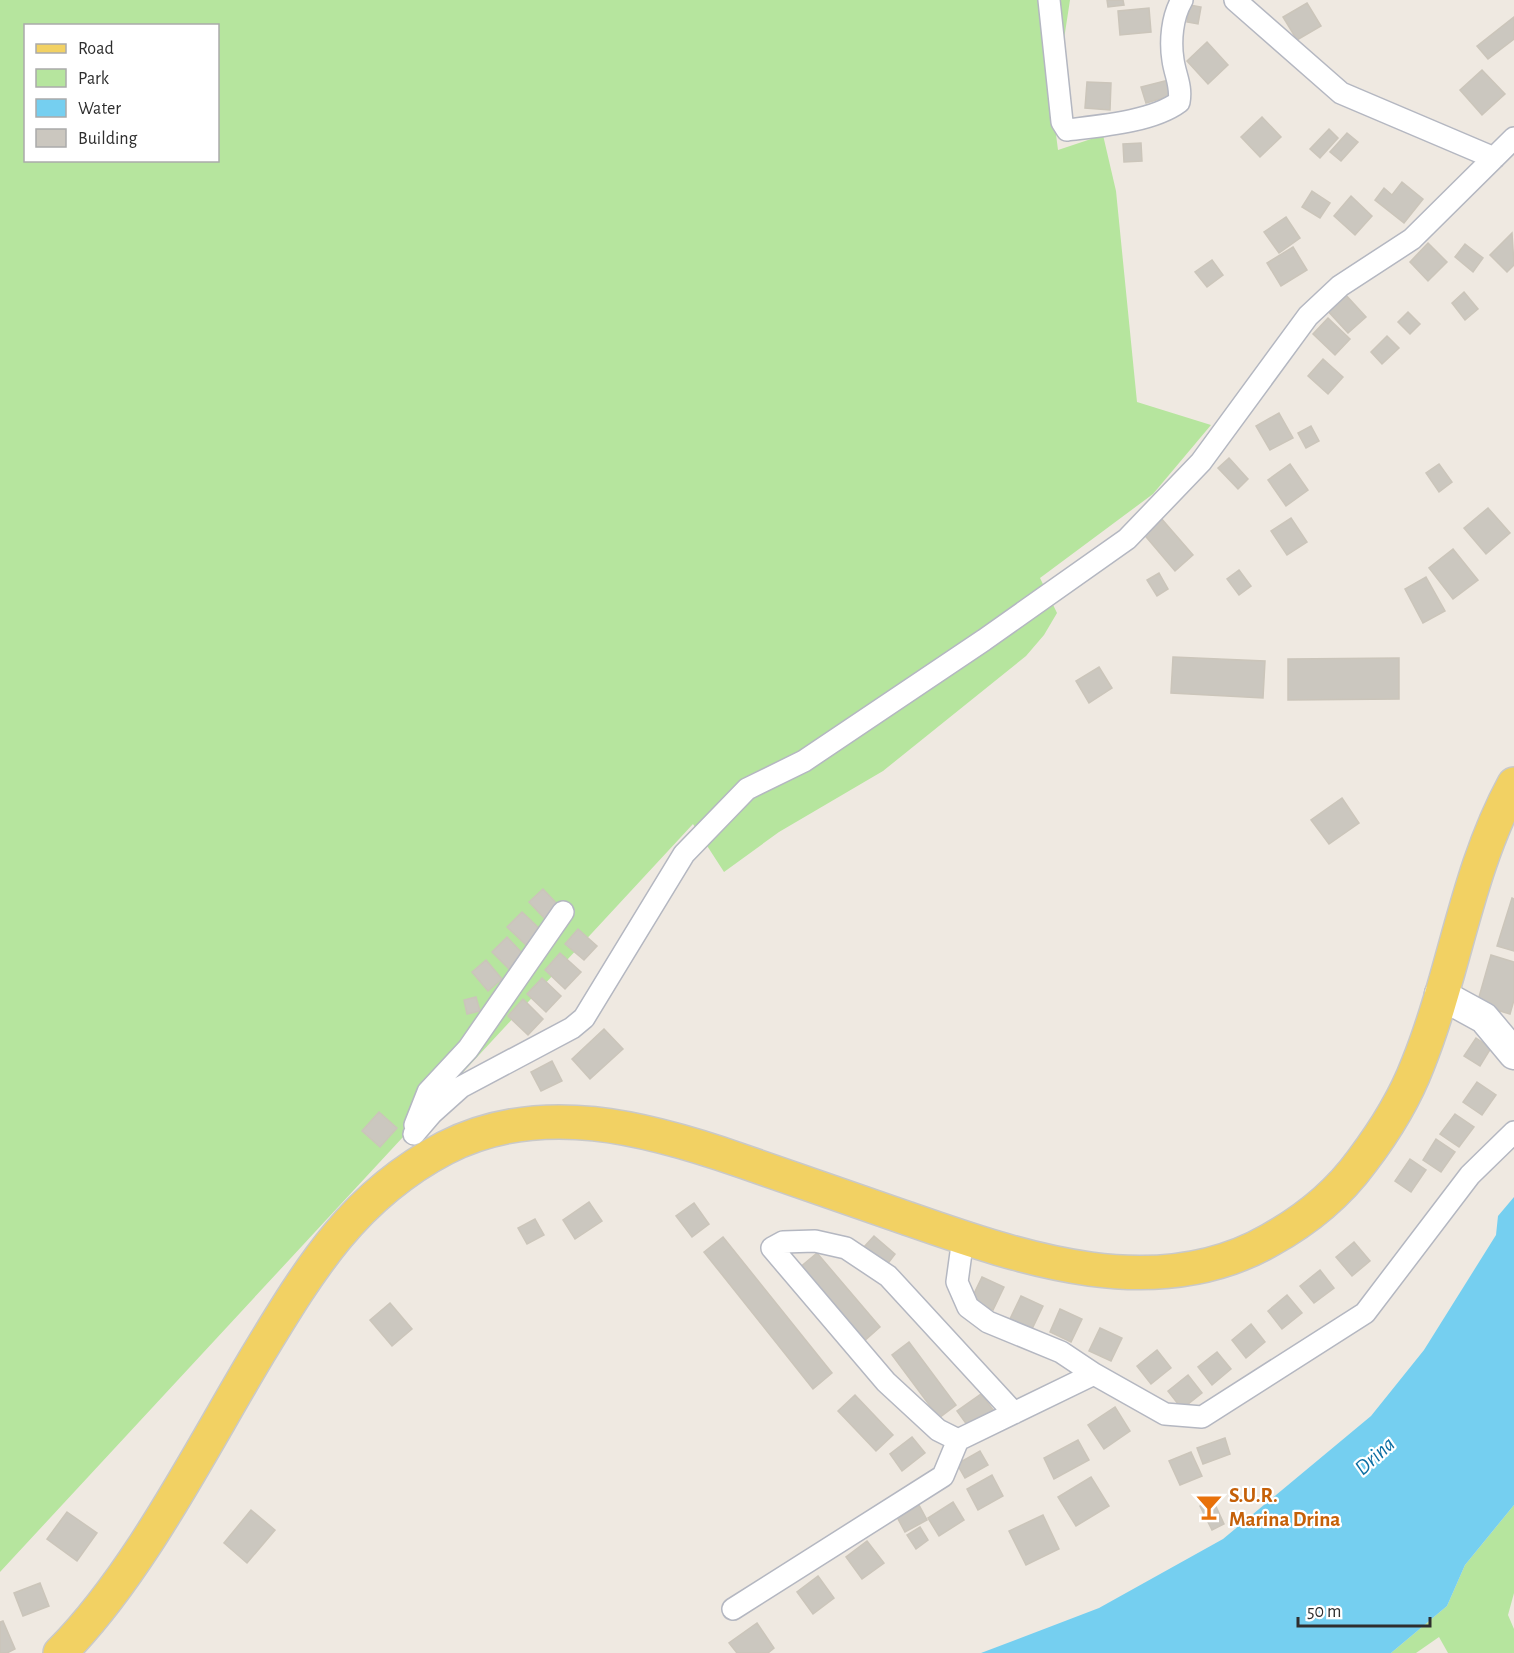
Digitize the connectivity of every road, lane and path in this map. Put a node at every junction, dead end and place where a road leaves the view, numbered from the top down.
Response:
1 (1049, 0) edge
2 (1182, 0) edge
3 (1235, 0) edge
4 (1514, 138) edge
5 (1494, 158) junction
6 (1514, 784) edge
7 (563, 912) dead end
8 (1440, 994) junction
9 (1514, 1054) edge
10 (1514, 1132) edge
11 (415, 1149) junction
12 (963, 1238) junction
13 (1094, 1374) junction
14 (1014, 1413) junction
15 (958, 1440) junction
16 (733, 1610) dead end
17 (60, 1653) edge

1 - 2 street
3 - 5 street
4 - 5 street
5 - 11 street
6 - 8 main road
7 - 11 street
8 - 9 street
8 - 12 main road
10 - 13 street
11 - 12 main road
11 - 17 main road
12 - 13 street
13 - 14 street
14 - 15 street
14 - 15 street
15 - 16 street

